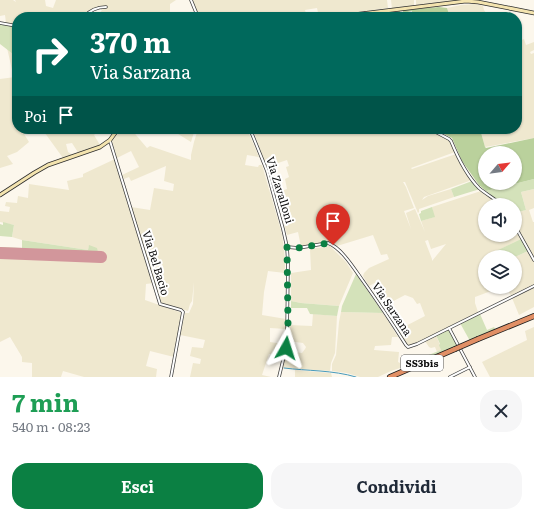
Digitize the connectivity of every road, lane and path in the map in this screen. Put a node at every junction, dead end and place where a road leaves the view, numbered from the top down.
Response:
1 (191, 0) edge
2 (478, 1) edge
3 (106, 7) dead end
4 (89, 12) edge
5 (196, 12) edge
6 (381, 12) edge
7 (534, 13) edge
8 (0, 23) edge
9 (12, 25) edge
10 (114, 134) edge
11 (252, 134) edge
12 (440, 134) edge
13 (110, 140) junction
14 (0, 195) edge
15 (492, 198) edge
16 (522, 239) edge
17 (287, 247) junction
18 (534, 260) edge
19 (534, 286) edge
20 (534, 317) edge
21 (449, 328) junction
22 (455, 350) junction
23 (470, 367) junction
24 (171, 377) edge
25 (279, 377) edge
26 (390, 377) edge
27 (395, 377) edge
28 (450, 377) edge
29 (475, 377) edge

1 - 5 street
2 - 6 main road
2 - 7 main road
3 - 4 street
8 - 9 street
10 - 13 main road
11 - 17 street, Via Zavalloni
12 - 15 street
13 - 14 main road
13 - 24 street, Via Bel Bacio
16 - 18 street
17 - 21 street, Via Sarzana
17 - 25 street, Via Zavalloni
19 - 21 street, Via Sarzana
20 - 22 highway, SS3bis, bridge
21 - 23 street
22 - 26 highway, SS3bis
22 - 27 highway, SS3bis
23 - 28 street
23 - 29 street

